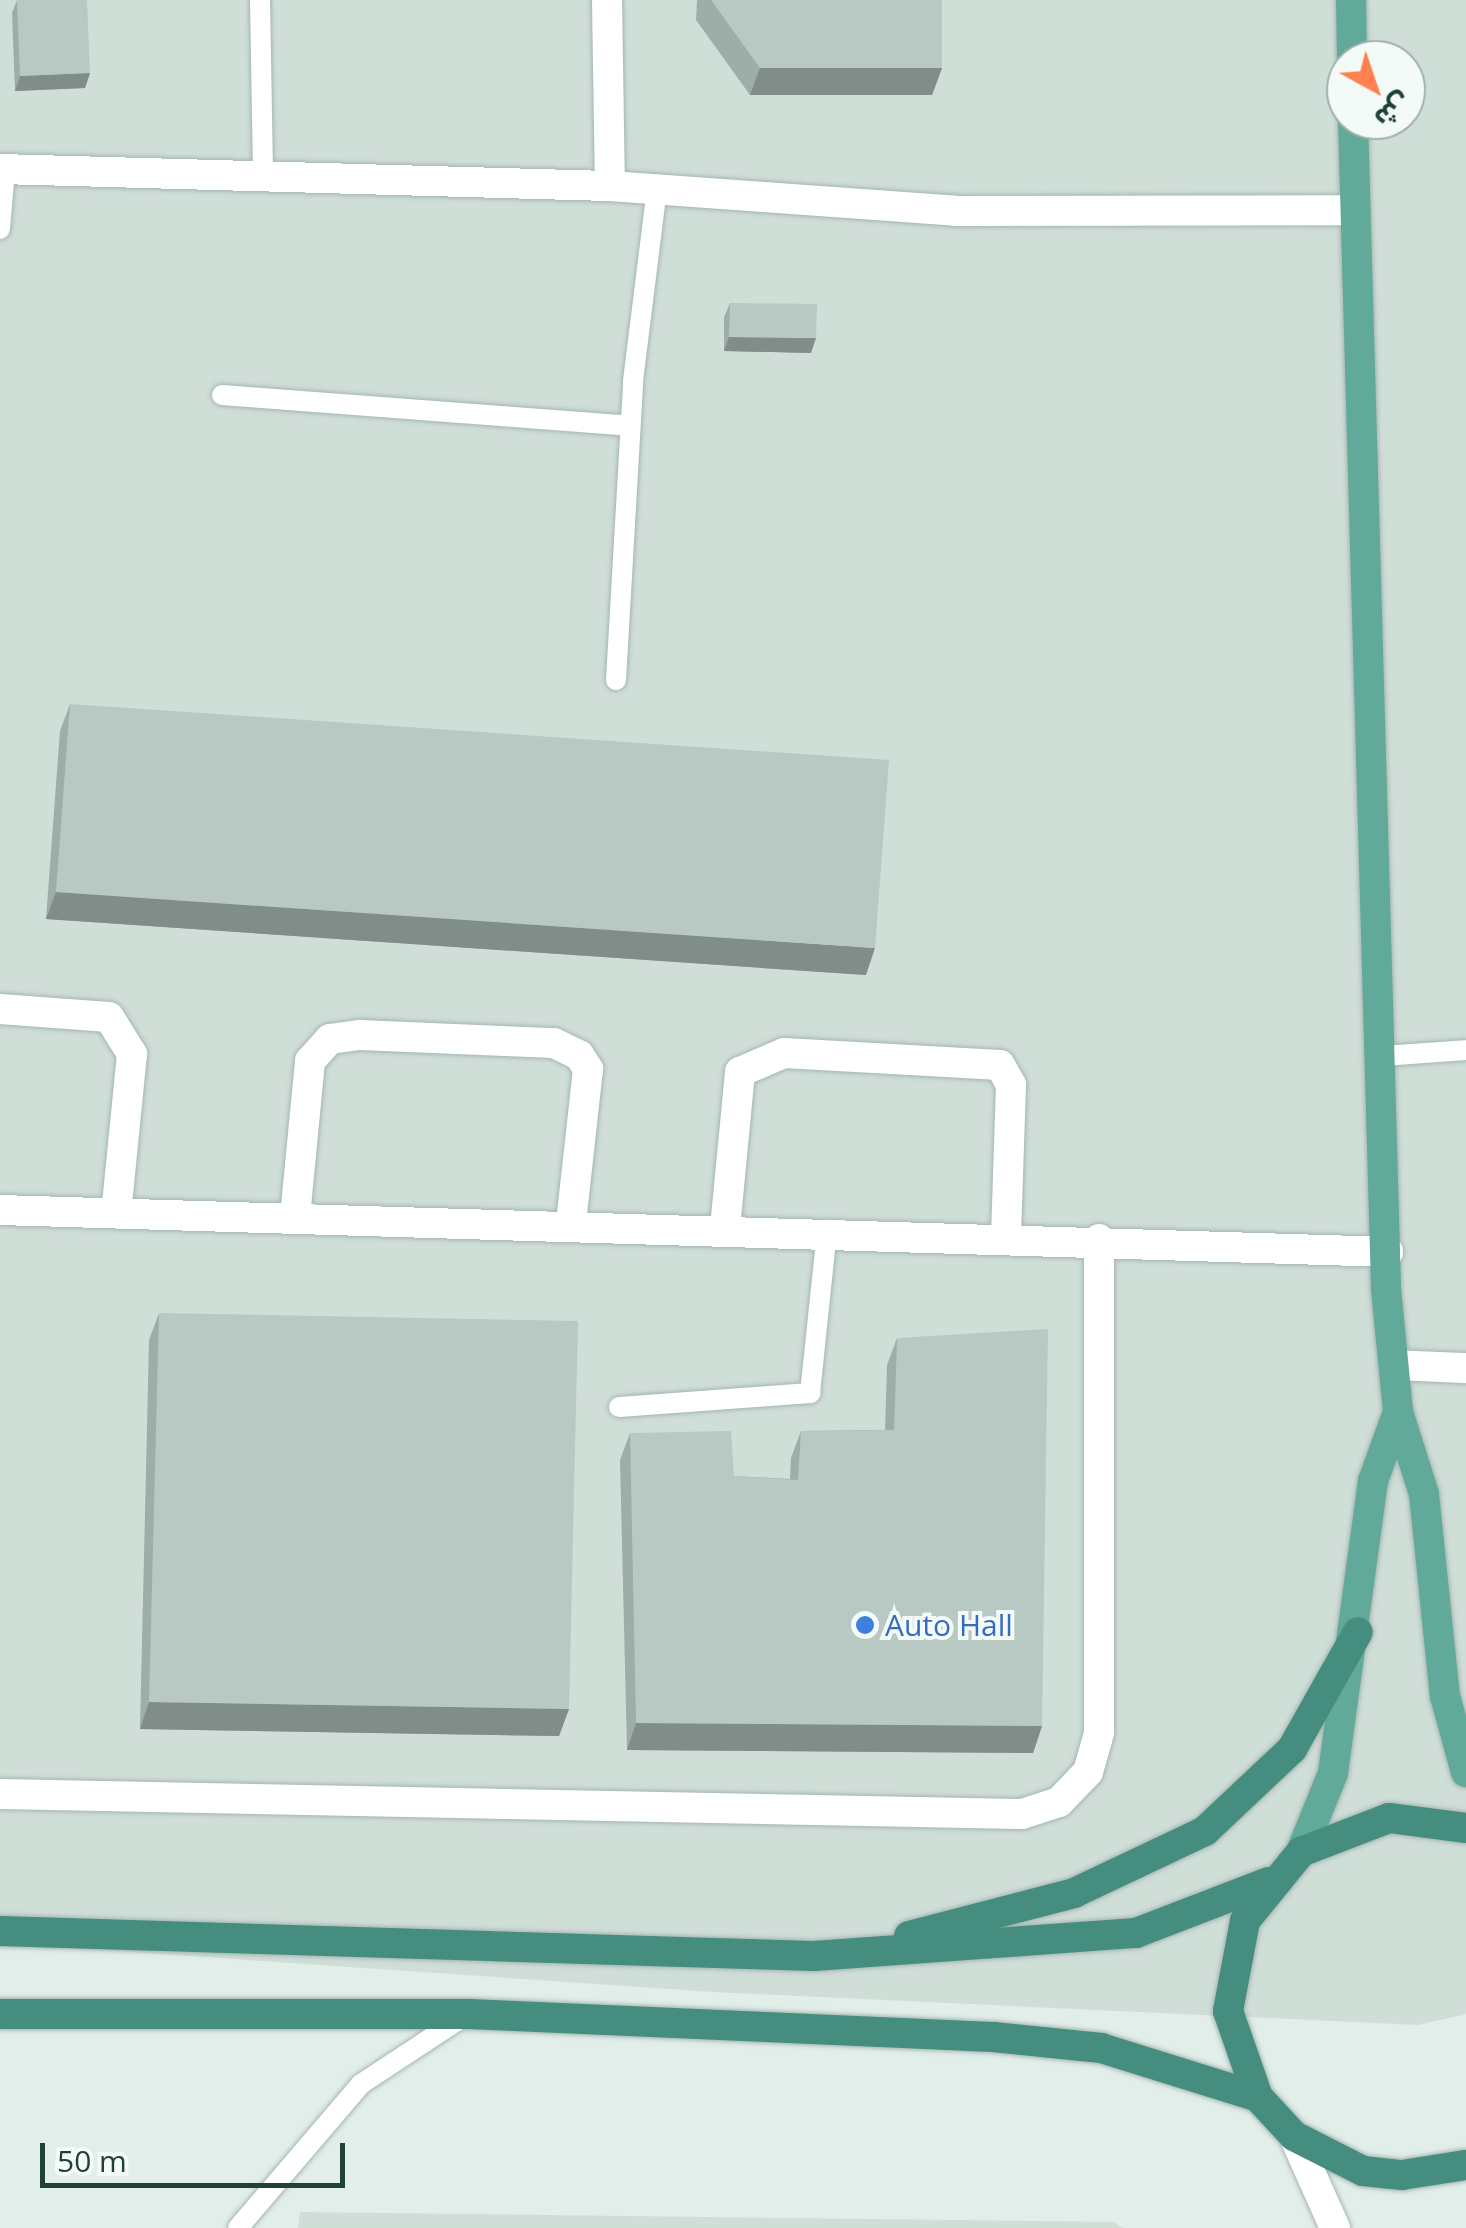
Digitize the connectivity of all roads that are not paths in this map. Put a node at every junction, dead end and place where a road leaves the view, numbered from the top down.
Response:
1 (260, 0) edge
2 (607, 0) edge
3 (1352, 0) edge
4 (1352, 40) edge
5 (1353, 140) edge
6 (3, 169) edge
7 (263, 176) junction
8 (610, 186) junction
9 (657, 189) junction
10 (1355, 210) junction
11 (0, 229) edge
12 (222, 396) dead end
13 (630, 426) junction
14 (616, 680) dead end
15 (0, 1009) edge
16 (1466, 1050) edge
17 (1383, 1056) junction
18 (0, 1210) edge
19 (116, 1212) junction
20 (295, 1216) junction
21 (571, 1224) junction
22 (725, 1228) junction
23 (827, 1230) junction
24 (1006, 1235) junction
25 (1099, 1238) junction
26 (1388, 1252) junction
27 (1394, 1365) junction
28 (1466, 1368) edge
29 (618, 1407) dead end
30 (1398, 1412) junction
31 (1358, 1632) junction
32 (1466, 1772) edge
33 (0, 1794) edge
34 (1466, 1828) edge
35 (1301, 1852) junction
36 (1270, 1882) junction
37 (0, 1931) edge
38 (814, 1956) junction
39 (0, 2014) edge
40 (469, 2014) junction
41 (1258, 2097) junction
42 (1294, 2136) junction
43 (1466, 2164) edge
44 (239, 2227) edge
45 (264, 2228) edge
46 (1336, 2228) edge

1 - 7 lane
2 - 8 street
3 - 4 main road
5 - 10 main road
6 - 7 street
6 - 11 lane
7 - 8 street
8 - 9 street
9 - 10 street
9 - 13 lane
10 - 17 main road
12 - 13 lane
13 - 14 lane
15 - 19 street
16 - 17 lane
17 - 26 main road
18 - 19 street
19 - 20 street
20 - 21 street
20 - 21 street
21 - 22 street
22 - 23 street
22 - 24 street
23 - 24 street
23 - 29 lane
24 - 25 street
25 - 26 street
25 - 33 street
26 - 27 main road
27 - 28 street
27 - 30 main road
30 - 31 main road
30 - 32 main road
31 - 35 main road
31 - 38 highway
34 - 35 highway
35 - 36 highway
36 - 38 highway
36 - 41 highway
37 - 38 highway
39 - 40 highway
40 - 41 highway
40 - 44 lane
41 - 42 highway
42 - 43 highway
42 - 46 street
44 - 45 lane

